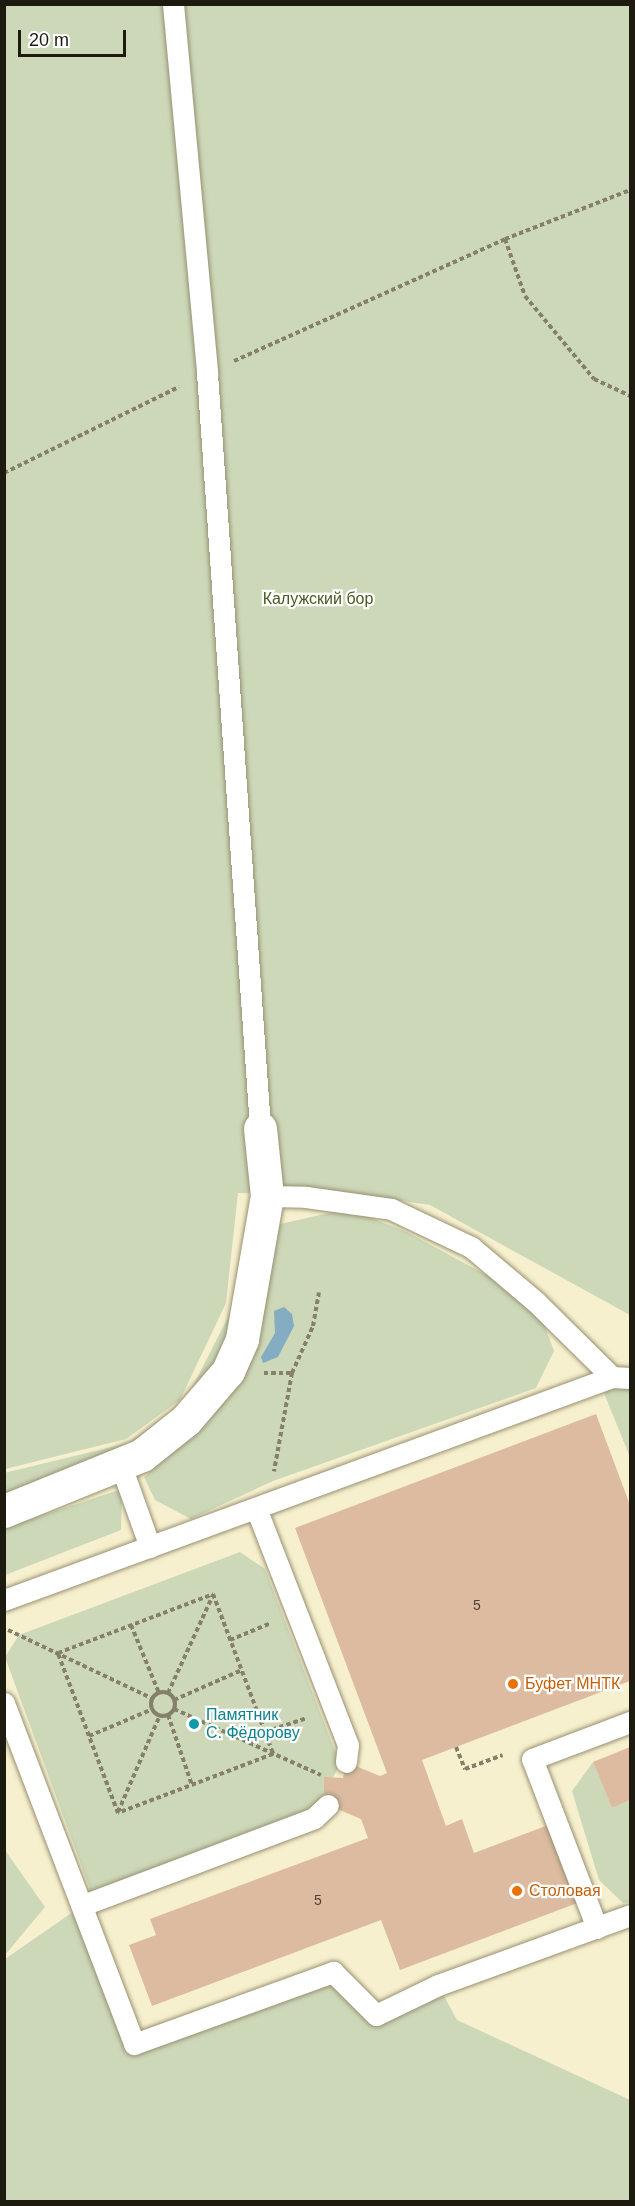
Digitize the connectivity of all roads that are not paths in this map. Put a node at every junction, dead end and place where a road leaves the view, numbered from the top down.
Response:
1 (173, 4) edge
2 (260, 1128) joint
3 (267, 1196) junction
4 (621, 1377) edge
5 (121, 1466) junction
6 (256, 1508) junction
7 (4, 1510) edge
8 (150, 1547) junction
9 (4, 1600) edge
10 (4, 1702) edge
11 (630, 1722) edge
12 (346, 1762) dead end
13 (328, 1805) dead end
14 (82, 1905) junction
15 (630, 1915) edge
16 (597, 1928) junction

1 - 2 lane
2 - 3 street
3 - 4 lane
3 - 5 street
4 - 6 lane
5 - 7 street
5 - 8 lane
6 - 8 lane
6 - 12 lane
8 - 9 lane
10 - 14 lane
11 - 16 lane
13 - 14 lane
14 - 16 lane
15 - 16 lane

